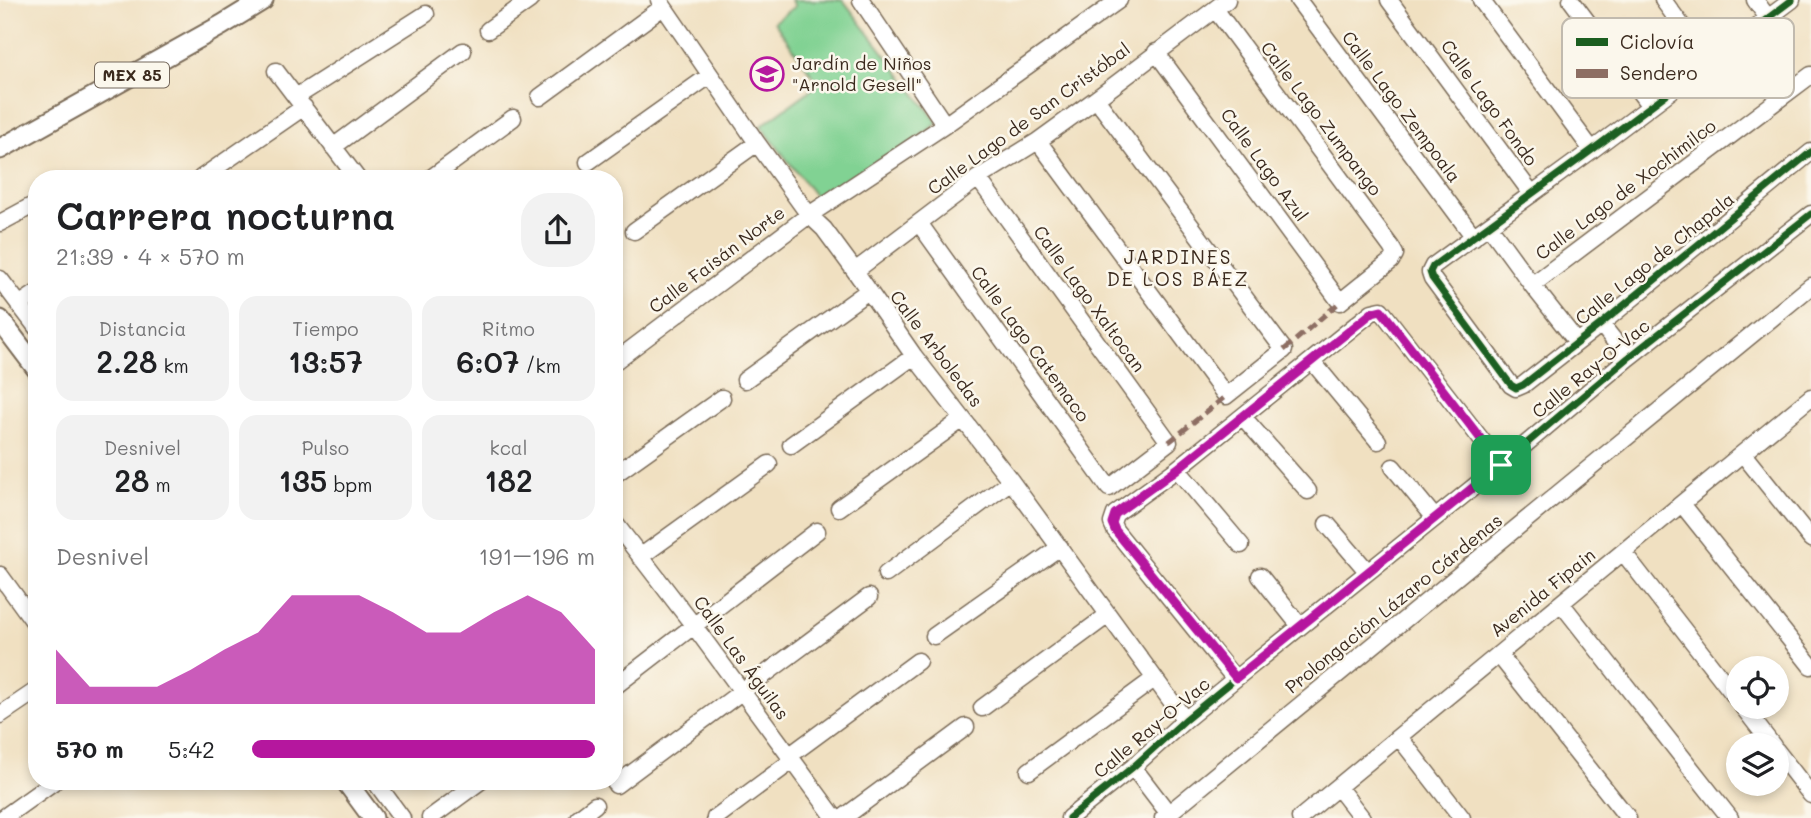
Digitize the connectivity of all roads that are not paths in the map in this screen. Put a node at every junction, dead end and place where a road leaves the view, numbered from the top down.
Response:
1 (263, 0) edge
2 (530, 0) edge
3 (861, 0) edge
4 (1119, 0) edge
5 (1298, 0) edge
6 (1389, 0) edge
7 (1481, 0) edge
8 (1571, 0) edge
9 (1663, 0) edge
10 (1755, 0) edge
11 (1792, 0) edge
12 (661, 3) edge
13 (1221, 4) edge
14 (426, 14) dead end
15 (1584, 18) edge
16 (1676, 18) edge
17 (1767, 18) edge
18 (1769, 18) edge
19 (488, 30) dead end
20 (463, 51) dead end
21 (1156, 52) junction
22 (276, 71) dead end
23 (1811, 75) edge
24 (709, 76) junction
25 (1794, 88) edge
26 (540, 97) dead end
27 (1644, 98) edge
28 (1661, 98) edge
29 (1780, 98) edge
30 (1096, 99) junction
31 (300, 102) junction
32 (1650, 106) junction
33 (513, 118) dead end
34 (945, 125) junction
35 (1038, 141) junction
36 (757, 143) junction
37 (333, 147) junction
38 (0, 149) edge
39 (1592, 150) junction
40 (1811, 152) edge
41 (588, 162) dead end
42 (211, 170) edge
43 (345, 170) edge
44 (442, 170) edge
45 (978, 178) junction
46 (1532, 194) junction
47 (28, 208) edge
48 (1811, 214) edge
49 (809, 215) junction
50 (0, 223) edge
51 (919, 223) junction
52 (1489, 226) junction
53 (634, 231) dead end
54 (1474, 237) junction
55 (855, 271) junction
56 (0, 279) edge
57 (1532, 285) junction
58 (1811, 286) edge
59 (868, 290) junction
60 (28, 299) edge
61 (1340, 302) joint
62 (19, 305) junction
63 (28, 316) edge
64 (0, 320) edge
65 (1601, 324) junction
66 (1577, 342) junction
67 (623, 355) edge
68 (914, 356) junction
69 (28, 357) edge
70 (1629, 358) junction
71 (1312, 361) junction
72 (745, 380) dead end
73 (722, 398) dead end
74 (1809, 402) edge
75 (1243, 416) junction
76 (963, 419) junction
77 (1378, 441) dead end
78 (791, 446) dead end
79 (1743, 454) junction
80 (769, 464) dead end
81 (1501, 465) junction
82 (1393, 467) dead end
83 (623, 469) edge
84 (1177, 469) junction
85 (1011, 481) junction
86 (1109, 488) joint
87 (1308, 491) dead end
88 (1682, 504) junction
89 (839, 508) dead end
90 (1435, 517) junction
91 (1327, 524) dead end
92 (817, 531) dead end
93 (623, 535) edge
94 (1811, 539) edge
95 (1241, 545) dead end
96 (1060, 547) junction
97 (1623, 552) junction
98 (640, 557) junction
99 (1367, 572) junction
100 (886, 574) dead end
101 (0, 575) edge
102 (1260, 576) dead end
103 (869, 597) dead end
104 (1561, 603) junction
105 (28, 614) edge
106 (1108, 615) junction
107 (694, 626) junction
108 (1300, 626) junction
109 (934, 636) dead end
110 (1499, 655) junction
111 (918, 661) dead end
112 (1811, 666) edge
113 (1236, 678) junction
114 (1154, 679) junction
115 (623, 680) edge
116 (1726, 685) edge
117 (740, 691) junction
118 (28, 696) edge
119 (982, 708) dead end
120 (0, 715) edge
121 (1752, 719) edge
122 (1185, 720) junction
123 (966, 727) dead end
124 (1763, 733) edge
125 (1399, 737) junction
126 (790, 758) junction
127 (1789, 767) edge
128 (1133, 768) junction
129 (1029, 771) dead end
130 (623, 779) edge
131 (1338, 787) junction
132 (41, 790) edge
133 (352, 790) edge
134 (381, 790) edge
135 (468, 790) edge
136 (1811, 795) edge
137 (595, 805) dead end
138 (2, 816) edge
139 (1168, 817) edge
140 (373, 818) edge
141 (402, 818) edge
142 (430, 818) edge
143 (578, 818) edge
144 (715, 818) edge
145 (835, 818) edge
146 (843, 818) edge
147 (1069, 818) edge
148 (1300, 818) edge
149 (1362, 818) edge
150 (1462, 818) edge
151 (1628, 818) edge
152 (1730, 818) edge

1 - 38 main road, MEX 85
2 - 19 street
3 - 34 street
4 - 34 street, Calle Faisán Norte
5 - 54 street, Calle Lago Zempoala
6 - 46 street, Calle Lago Fondo
7 - 39 street
8 - 15 street
9 - 16 street
10 - 17 street
11 - 18 street
12 - 24 street, Calle Arboledas
12 - 26 street
13 - 21 street, Calle Lago de San Cristóbal
13 - 61 street, Calle Lago Zumpango
14 - 31 street
20 - 37 street
21 - 30 street, Calle Lago de San Cristóbal
21 - 61 street, Calle Lago Azul
22 - 31 street
23 - 25 street, Calle Lago de Xochimilco
24 - 36 street, Calle Arboledas
24 - 41 street
27 - 32 street
28 - 32 street
29 - 57 street, Calle Lago de Xochimilco
30 - 35 street, Calle Lago de San Cristóbal
30 - 35 street
31 - 37 street
31 - 42 street
32 - 39 street
33 - 44 street
34 - 49 street, Calle Faisán Norte
35 - 45 street, Calle Lago de San Cristóbal
36 - 49 street, Calle Arboledas
36 - 53 street
37 - 43 street
39 - 46 street
40 - 65 street, Calle Lago de Chapala
45 - 51 street, Calle Lago de San Cristóbal
45 - 86 street, Calle Lago Xaltocan
46 - 52 street
47 - 50 street
48 - 70 street, Calle Ray-O-Vac
49 - 55 street, Calle Arboledas
49 - 67 street, Calle Faisán Norte
51 - 55 street, Calle Lago de San Cristóbal
51 - 86 street, Calle Lago Catemaco
52 - 54 street
52 - 57 street
54 - 66 street, Calle Lago de Chapala
55 - 59 street, Calle Arboledas
56 - 62 street
57 - 66 street
58 - 139 street, Prolongación Lázaro Cárdenas
59 - 68 street, Calle Arboledas
59 - 72 street
60 - 62 street
62 - 63 street
64 - 69 main road
65 - 66 street, Calle Lago de Chapala
65 - 70 street
68 - 76 street, Calle Arboledas
68 - 78 street
70 - 81 street, Calle Ray-O-Vac
71 - 75 street
71 - 77 street
71 - 81 street
73 - 83 street
74 - 79 street, Avenida Fipain
75 - 84 street
75 - 87 street
76 - 85 street, Calle Arboledas
76 - 89 street
79 - 88 street, Avenida Fipain
79 - 94 street
80 - 98 street
81 - 90 street, Calle Ray-O-Vac
82 - 90 street
84 - 95 street
84 - 113 street
85 - 96 street, Calle Arboledas
85 - 100 street
88 - 97 street, Avenida Fipain
88 - 112 street
90 - 99 street, Calle Ray-O-Vac
91 - 99 street
92 - 107 street
93 - 98 street, Calle Las Águilas
96 - 106 street, Calle Arboledas
96 - 109 street
97 - 104 street, Avenida Fipain
97 - 116 street
98 - 107 street, Calle Las Águilas
99 - 108 street, Calle Ray-O-Vac
101 - 105 street
102 - 108 street
103 - 117 street
104 - 110 street, Avenida Fipain
104 - 152 street
106 - 114 street, Calle Arboledas
106 - 119 street
107 - 115 street
107 - 117 street, Calle Las Águilas
108 - 113 street, Calle Ray-O-Vac
110 - 125 street, Avenida Fipain
110 - 151 street
111 - 126 street
113 - 122 street, Calle Ray-O-Vac
114 - 122 street, Calle Arboledas
114 - 129 street
117 - 126 street, Calle Las Águilas
117 - 130 street
118 - 120 street
121 - 124 street
122 - 128 street, Calle Ray-O-Vac
123 - 146 street
125 - 131 street, Avenida Fipain
125 - 150 street
126 - 144 street
126 - 145 street, Calle Las Águilas
127 - 136 street
128 - 139 street
128 - 147 street, Calle Ray-O-Vac
131 - 148 street, Avenida Fipain
131 - 149 street
132 - 138 street
133 - 140 main road
134 - 141 street
135 - 142 street
137 - 143 street

